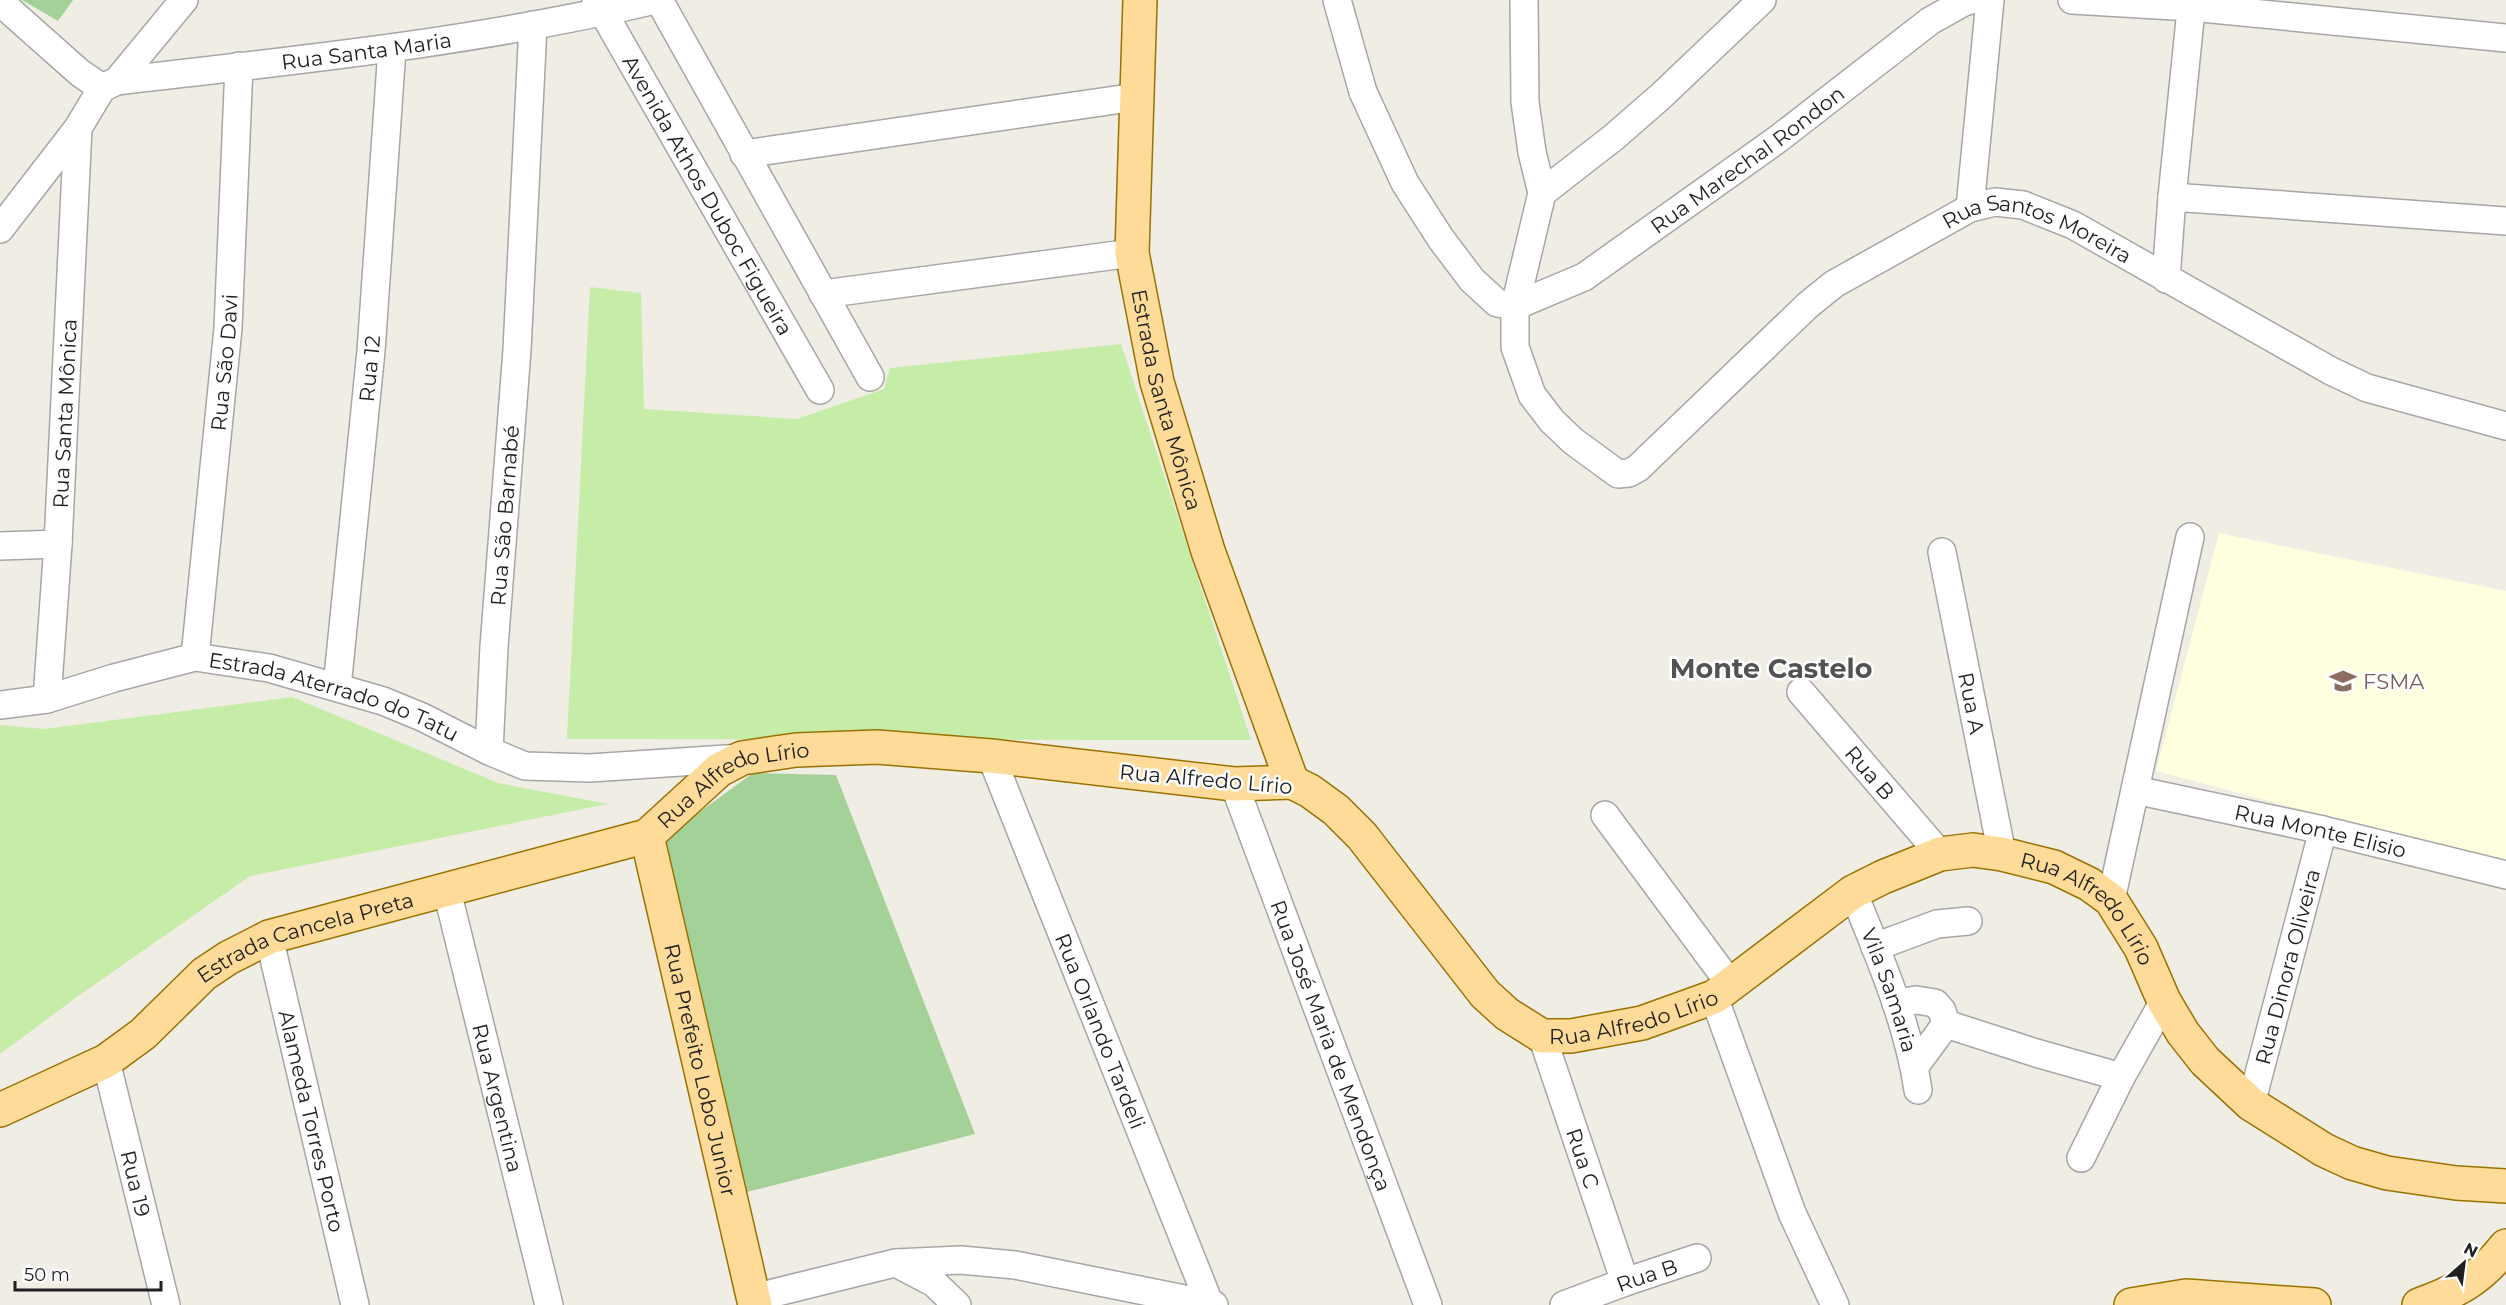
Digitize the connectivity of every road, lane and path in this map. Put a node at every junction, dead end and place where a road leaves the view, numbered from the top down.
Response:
1 (184, 0) edge
2 (657, 0) edge
3 (1140, 0) edge
4 (1337, 0) edge
5 (1524, 0) edge
6 (1762, 0) edge
7 (1972, 0) edge
8 (1990, 0) edge
9 (2072, 0) edge
10 (2192, 4) edge
11 (1, 5) edge
12 (599, 6) edge
13 (533, 25) junction
14 (2506, 38) edge
15 (392, 49) junction
16 (239, 66) junction
17 (1136, 97) junction
18 (96, 101) junction
19 (744, 154) junction
20 (1542, 193) junction
21 (2172, 197) junction
22 (1970, 208) junction
23 (2506, 221) edge
24 (0, 230) edge
25 (1132, 253) junction
26 (2166, 279) junction
27 (823, 294) junction
28 (1515, 306) junction
29 (870, 377) dead end
30 (820, 390) dead end
31 (2499, 427) edge
32 (2190, 537) dead end
33 (58, 544) junction
34 (0, 546) edge
35 (1942, 552) dead end
36 (195, 657) junction
37 (337, 687) junction
38 (1801, 692) dead end
39 (47, 699) junction
40 (0, 705) edge
41 (489, 751) junction
42 (991, 756) junction
43 (742, 758) junction
44 (1292, 782) junction
45 (1234, 784) junction
46 (2135, 790) junction
47 (1605, 815) dead end
48 (2323, 830) junction
49 (647, 836) junction
50 (1940, 854) junction
51 (2002, 854) junction
52 (2506, 875) edge
53 (447, 891) junction
54 (1853, 892) junction
55 (2111, 900) junction
56 (1968, 921) dead end
57 (269, 937) junction
58 (1875, 947) junction
59 (1723, 991) junction
60 (2164, 1001) junction
61 (1896, 1003) junction
62 (1946, 1023) junction
63 (1542, 1036) junction
64 (106, 1061) junction
65 (2121, 1077) junction
66 (2251, 1104) junction
67 (0, 1110) edge
68 (2081, 1158) dead end
69 (2506, 1186) edge
70 (2506, 1246) edge
71 (1697, 1258) dead end
72 (895, 1263) junction
73 (1625, 1282) junction
74 (754, 1302) edge
75 (2245, 1302) edge
76 (166, 1305) edge
77 (355, 1305) edge
78 (549, 1305) edge
79 (957, 1305) edge
80 (1211, 1305) edge
81 (1428, 1305) edge
82 (1564, 1305) edge
83 (1834, 1305) edge
84 (2130, 1305) edge
85 (2313, 1305) edge
86 (2419, 1305) edge

1 - 18 street
2 - 12 street, Rua Santa Maria
2 - 19 street
3 - 17 main road, Estrada Santa Mônica
4 - 28 street
5 - 20 street
6 - 20 street
7 - 28 street, Rua Marechal Rondon
8 - 22 street
9 - 10 street
10 - 14 street
10 - 21 street
11 - 18 street
12 - 13 street, Rua Santa Maria
12 - 30 street, Avenida Athos Duboc Figueira
13 - 15 street, Rua Santa Maria
13 - 41 street, Rua São Barnabé
15 - 16 street, Rua Santa Maria
15 - 37 street, Rua 12
16 - 18 street, Rua Santa Maria
16 - 36 street, Rua São Davi
17 - 19 street
17 - 25 main road, Estrada Santa Mônica
18 - 24 street
18 - 33 street, Rua Santa Mônica
19 - 27 street
20 - 28 street
21 - 23 street
21 - 26 street
22 - 26 street, Rua Santos Moreira
22 - 28 street, Rua Santos Moreira
25 - 27 street
25 - 44 main road, Estrada Santa Mônica
26 - 31 street, Rua Santos Moreira
27 - 29 street
32 - 46 street
33 - 34 street
33 - 39 street, Rua Santa Mônica
35 - 51 street, Rua A
36 - 37 street, Estrada Aterrado do Tatu
36 - 39 street, Estrada Aterrado do Tatu
37 - 41 street, Estrada Aterrado do Tatu
38 - 50 street, Rua B
39 - 40 street, Estrada Aterrado do Tatu
41 - 43 street
42 - 43 main road, Rua Alfredo Lírio
42 - 45 main road, Rua Alfredo Lírio
42 - 80 street, Rua Orlando Tardeli
43 - 49 main road, Rua Alfredo Lírio
44 - 45 main road, Rua Alfredo Lírio
44 - 63 main road, Rua Alfredo Lírio
45 - 81 street, Rua José Maria de Mendonça
46 - 48 street, Rua Monte Elisio
46 - 55 street
47 - 59 street
48 - 52 street, Rua Monte Elisio
48 - 66 street, Rua Dinora Oliveira
49 - 53 main road, Estrada Cancela Preta
49 - 74 main road, Rua Prefeito Lobo Junior
50 - 51 main road, Rua Alfredo Lírio
50 - 54 main road, Rua Alfredo Lírio
51 - 55 main road, Rua Alfredo Lírio
53 - 57 main road, Estrada Cancela Preta
53 - 78 street, Rua Argentina
54 - 58 street, Vila Samaria
54 - 59 main road, Rua Alfredo Lírio
55 - 60 main road, Rua Alfredo Lírio
56 - 58 street
57 - 64 main road, Estrada Cancela Preta
57 - 77 street, Alameda Torres Porto
58 - 61 street, Vila Samaria
59 - 63 main road, Rua Alfredo Lírio
59 - 83 street
60 - 65 street
60 - 66 main road, Rua Alfredo Lírio
61 - 62 street
61 - 62 street, Vila Samaria
62 - 65 street
63 - 73 street, Rua C
64 - 67 main road, Estrada Cancela Preta
64 - 76 street, Rua 19
65 - 68 street
66 - 69 main road, Rua Alfredo Lírio
70 - 86 main road
71 - 73 street, Rua B
72 - 74 street
72 - 79 street
72 - 80 street
73 - 82 street, Rua B
75 - 84 main road
75 - 85 main road

